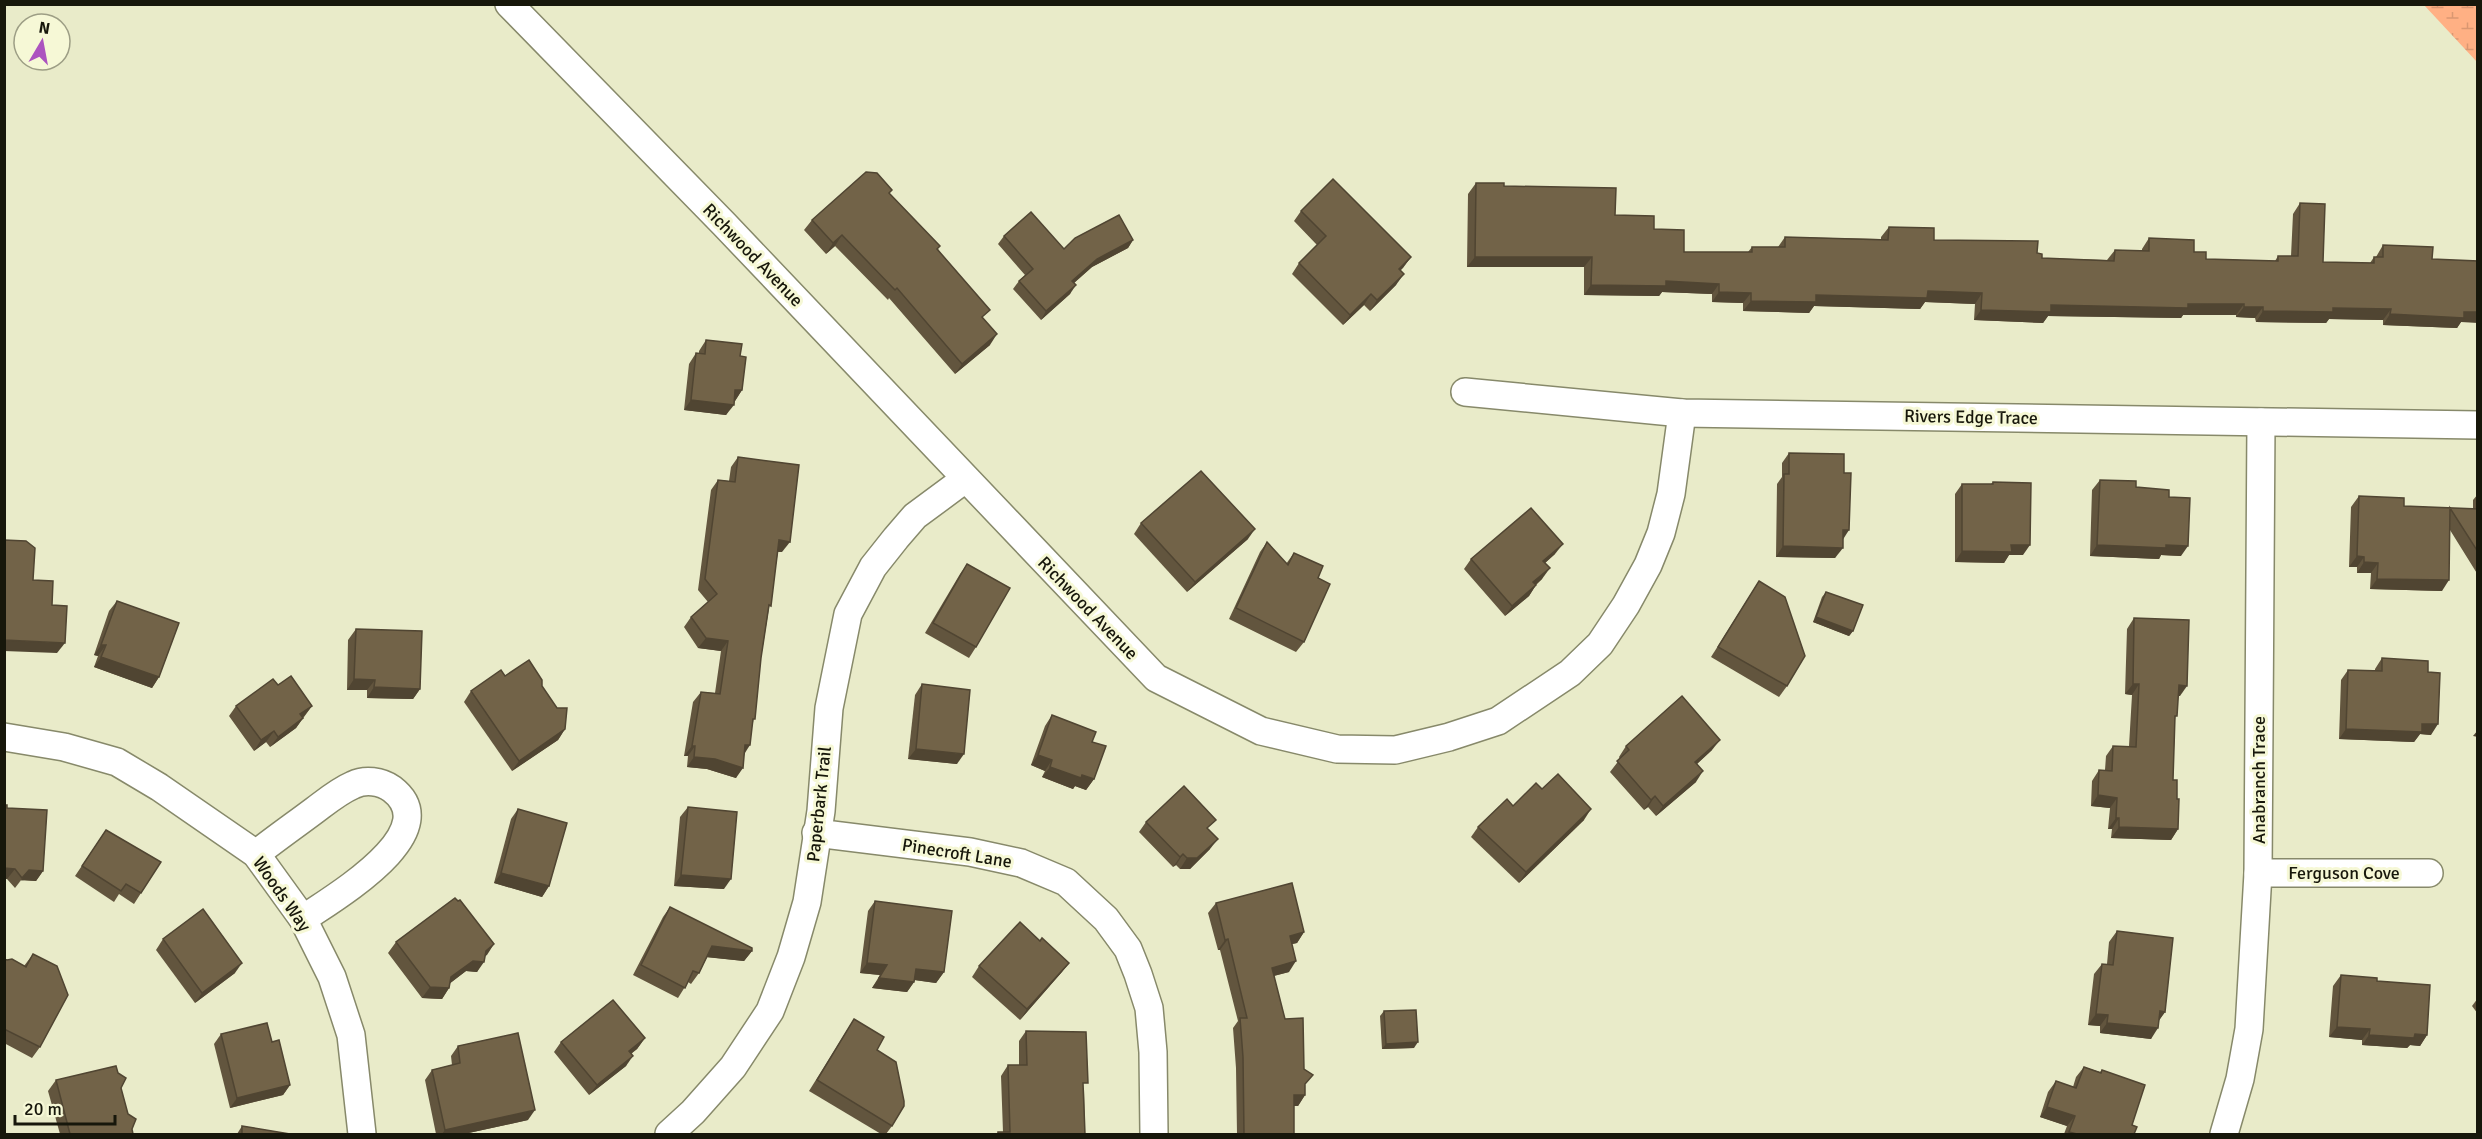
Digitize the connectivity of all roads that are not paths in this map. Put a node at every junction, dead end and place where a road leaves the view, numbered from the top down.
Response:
1 (509, 4) edge
2 (1465, 392) dead end
3 (1682, 413) junction
4 (2261, 422) junction
5 (2478, 425) edge
6 (966, 479) junction
7 (4, 737) edge
8 (816, 834) junction
9 (256, 854) junction
10 (2258, 873) junction
11 (2429, 873) dead end
12 (303, 919) junction
13 (362, 1134) edge
14 (669, 1134) edge
15 (1154, 1134) edge
16 (2224, 1134) edge

1 - 6 street, Richwood Avenue
2 - 3 street, Rivers Edge Trace
3 - 4 street, Rivers Edge Trace
3 - 6 street, Richwood Avenue
4 - 5 street, Rivers Edge Trace
4 - 10 street, Anabranch Trace
6 - 8 street, Paperbark Trail
7 - 9 street, Woods Way
8 - 14 street, Paperbark Trail
8 - 15 street, Pinecroft Lane
9 - 12 street, Woods Way
9 - 12 street
10 - 11 street, Ferguson Cove
10 - 16 street, Anabranch Trace
12 - 13 street, Woods Way

